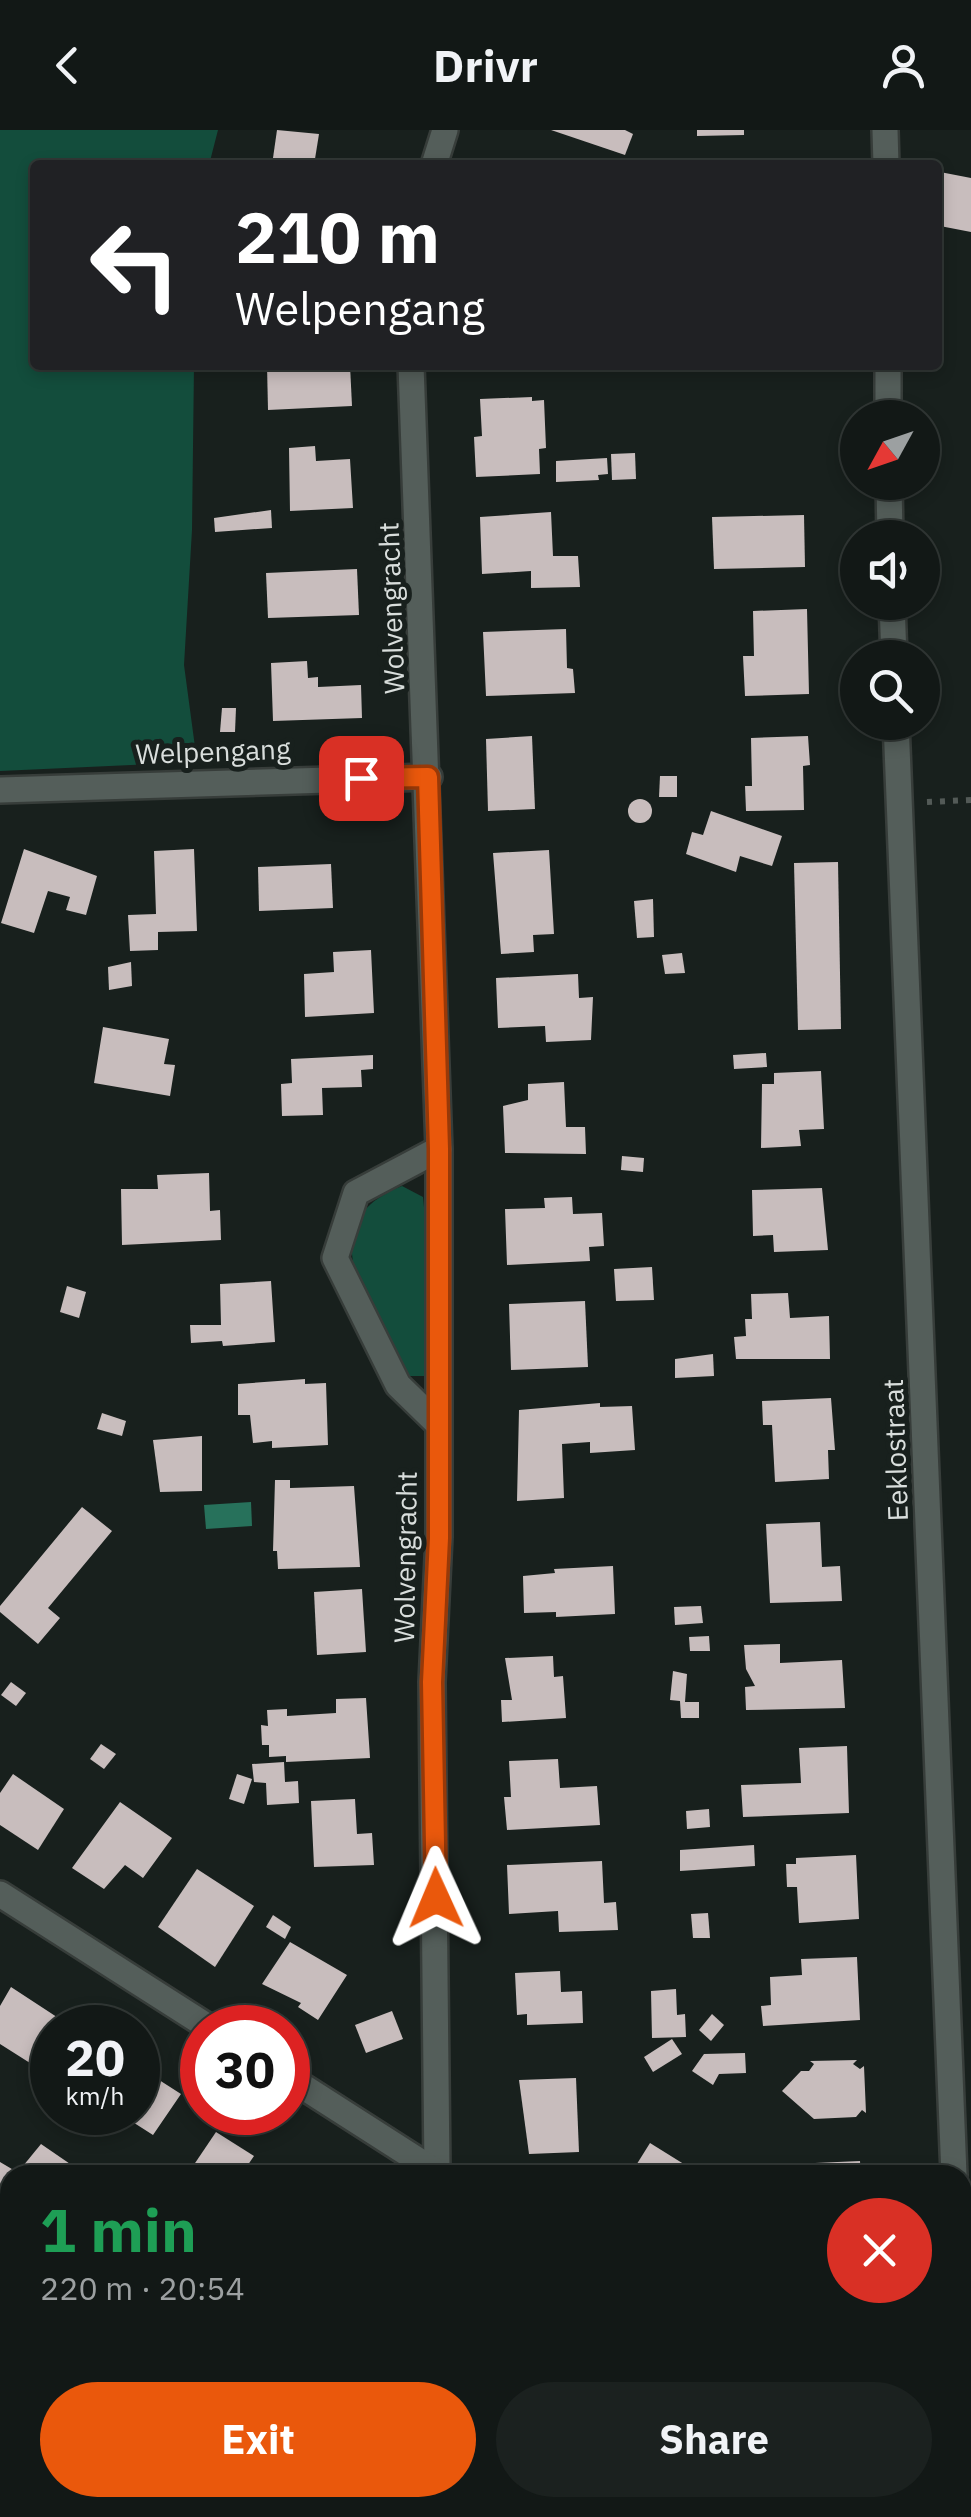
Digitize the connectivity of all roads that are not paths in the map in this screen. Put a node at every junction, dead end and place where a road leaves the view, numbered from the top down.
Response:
1 (444, 130) edge
2 (885, 130) edge
3 (435, 160) edge
4 (886, 160) edge
5 (411, 370) edge
6 (888, 370) edge
7 (888, 400) edge
8 (897, 740) edge
9 (428, 777) junction
10 (0, 790) edge
11 (439, 1149) junction
12 (437, 1423) junction
13 (0, 1894) edge
14 (180, 2009) edge
15 (310, 2091) edge
16 (425, 2165) edge
17 (439, 2165) edge
18 (954, 2165) edge

1 - 3 street
2 - 4 street
5 - 9 street, Wolvengracht
6 - 7 street
8 - 18 street, Eeklostraat
9 - 10 street, Welpengang
9 - 11 street, Wolvengracht
11 - 12 street, Wolvengracht
11 - 12 street
12 - 17 street, Wolvengracht
13 - 14 street
15 - 16 street

